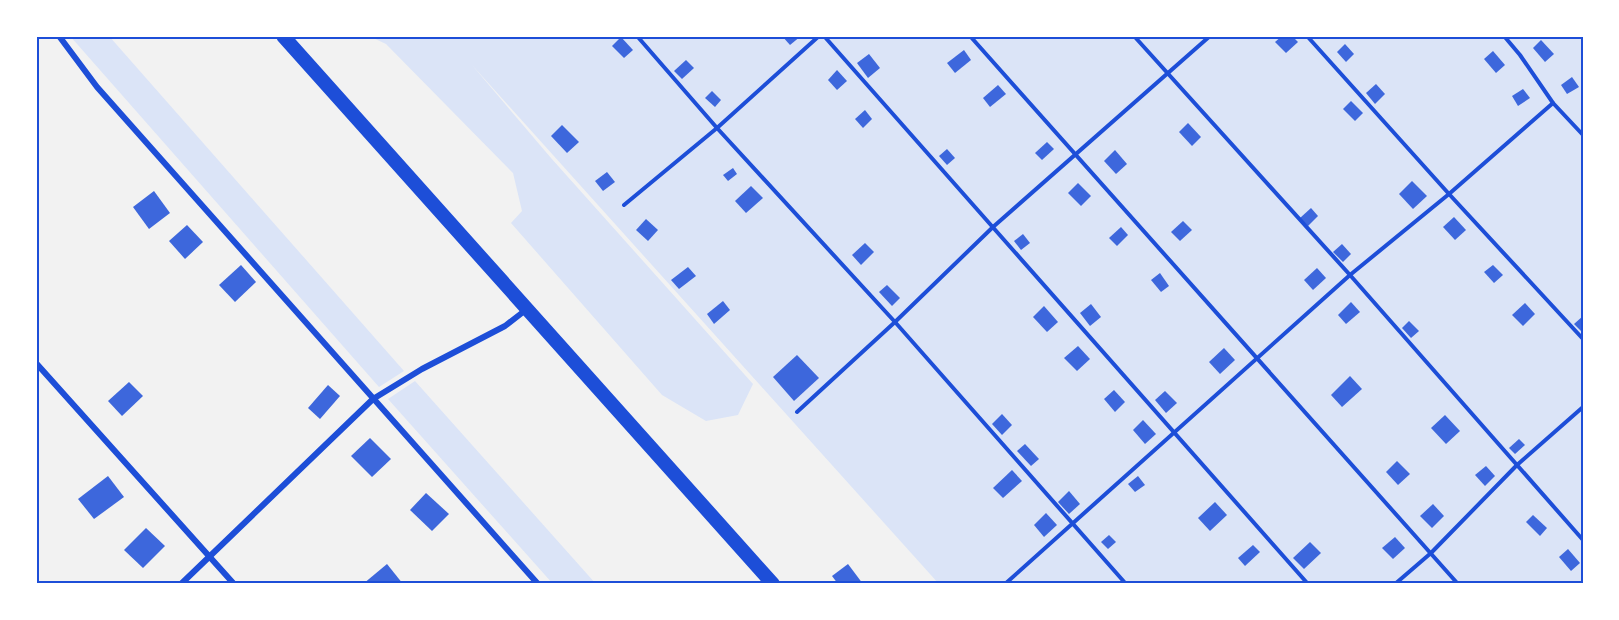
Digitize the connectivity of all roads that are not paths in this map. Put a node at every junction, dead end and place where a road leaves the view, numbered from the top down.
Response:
1 (58, 36) edge
2 (283, 36) edge
3 (638, 36) edge
4 (819, 36) edge
5 (824, 36) edge
6 (970, 36) edge
7 (1134, 36) edge
8 (1210, 36) edge
9 (1307, 36) edge
10 (1504, 36) edge
11 (1167, 74) junction
12 (1552, 103) junction
13 (717, 128) junction
14 (1583, 135) edge
15 (1075, 155) junction
16 (1449, 194) junction
17 (624, 205) dead end
18 (993, 227) junction
19 (1350, 275) junction
20 (526, 309) junction
21 (895, 322) junction
22 (1583, 339) edge
23 (1257, 359) junction
24 (36, 363) edge
25 (373, 399) junction
26 (1583, 407) edge
27 (796, 412) dead end
28 (1174, 434) junction
29 (1517, 465) junction
30 (1073, 523) junction
31 (1583, 540) edge
32 (1431, 554) junction
33 (210, 557) junction
34 (181, 584) edge
35 (234, 584) edge
36 (538, 584) edge
37 (773, 584) edge
38 (1005, 584) edge
39 (1126, 584) edge
40 (1308, 584) edge
41 (1395, 584) edge
42 (1458, 584) edge

1 - 25 street
2 - 20 highway
3 - 13 lane
4 - 13 lane
5 - 18 lane
6 - 15 lane
7 - 11 lane
8 - 11 lane
9 - 16 lane
10 - 12 lane
11 - 15 lane
11 - 19 lane
12 - 14 lane
12 - 16 lane
13 - 17 lane
13 - 21 lane
15 - 18 lane
15 - 23 lane
16 - 19 lane
16 - 22 lane
18 - 21 lane
18 - 28 lane
19 - 23 lane
19 - 29 lane
20 - 25 street
20 - 37 highway
21 - 27 lane
21 - 30 lane
23 - 28 lane
23 - 32 lane
24 - 33 street
25 - 33 street
25 - 36 street
26 - 29 lane
28 - 30 lane
28 - 40 lane
29 - 31 lane
29 - 32 lane
30 - 38 lane
30 - 39 lane
32 - 41 lane
32 - 42 lane
33 - 34 street
33 - 35 street

